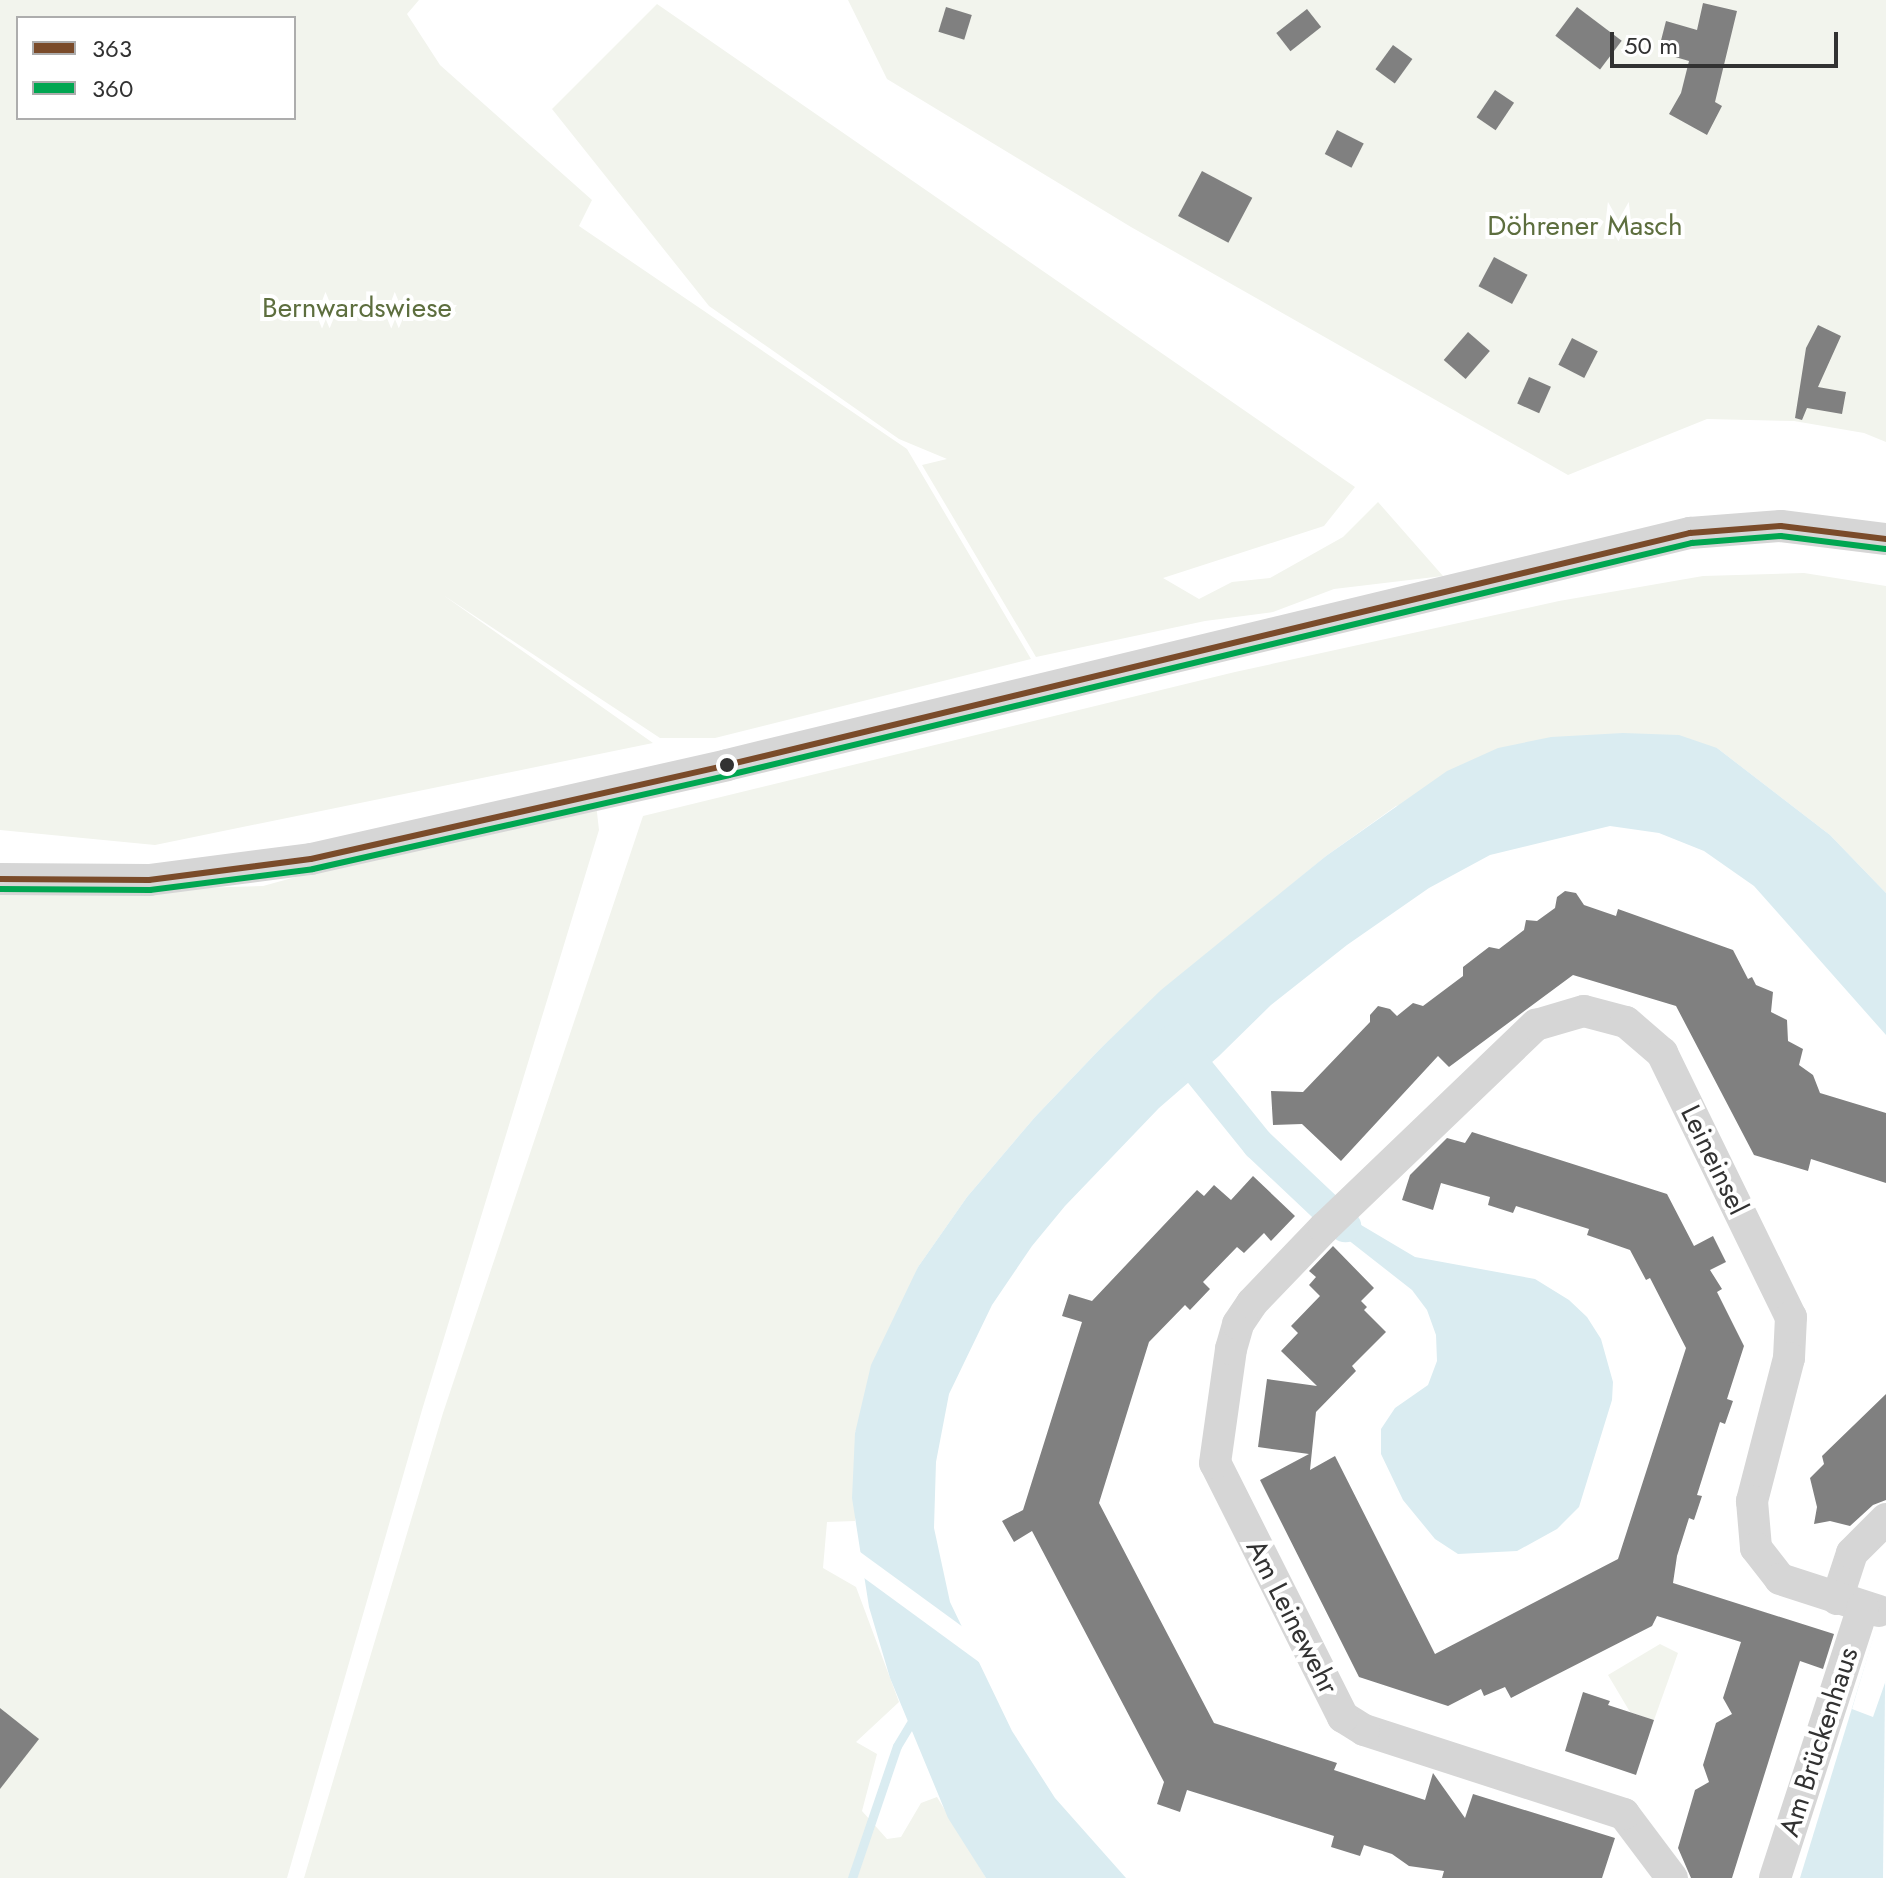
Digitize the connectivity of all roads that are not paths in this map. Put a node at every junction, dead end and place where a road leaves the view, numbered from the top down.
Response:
1 (1885, 531) edge
2 (0, 879) edge
3 (1324, 1228) joint
4 (1886, 1519) edge
5 (1860, 1606) junction
6 (1672, 1878) edge
7 (1775, 1878) edge

1 - 2 street
3 - 5 street, Leineinsel
3 - 6 street, Am Leinewehr
4 - 5 street, Am Brückenhaus
5 - 7 street, Am Brückenhaus

